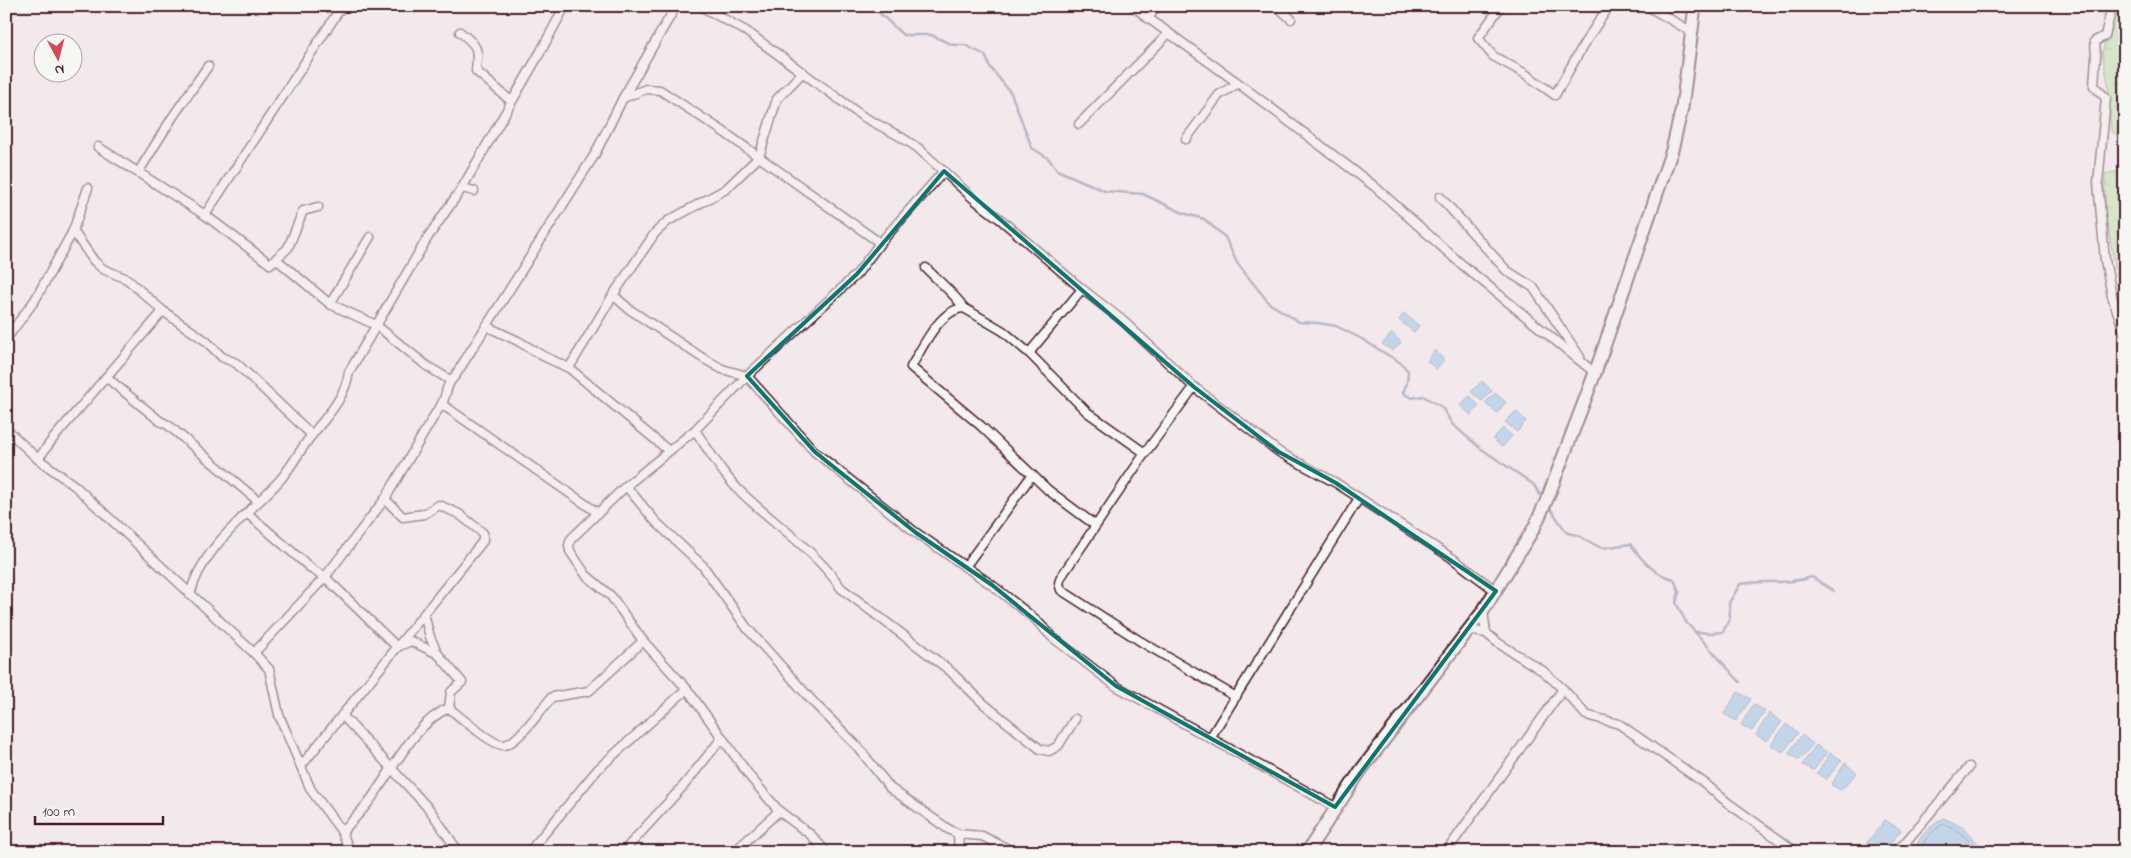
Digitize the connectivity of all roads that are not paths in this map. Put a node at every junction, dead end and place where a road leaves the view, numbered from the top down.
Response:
1 (342, 6) edge
2 (565, 6) edge
3 (676, 6) edge
4 (700, 6) edge
5 (1133, 6) edge
6 (1157, 6) edge
7 (1277, 6) edge
8 (1501, 6) edge
9 (1609, 6) edge
10 (1647, 6) edge
11 (1695, 6) edge
12 (2112, 6) edge
13 (1148, 18) junction
14 (1291, 19) dead end
15 (460, 32) dead end
16 (1692, 32) junction
17 (1168, 34) junction
18 (208, 66) dead end
19 (803, 72) junction
20 (1238, 83) junction
21 (623, 98) junction
22 (511, 101) junction
23 (1079, 124) dead end
24 (1186, 139) dead end
25 (98, 147) dead end
26 (759, 157) junction
27 (944, 171) junction
28 (139, 172) junction
29 (88, 188) dead end
30 (462, 188) junction
31 (474, 191) dead end
32 (1440, 198) dead end
33 (318, 207) dead end
34 (206, 214) junction
35 (73, 231) junction
36 (370, 237) dead end
37 (880, 243) junction
38 (276, 259) junction
39 (926, 268) dead end
40 (1082, 289) junction
41 (613, 295) junction
42 (330, 304) junction
43 (964, 308) junction
44 (163, 311) junction
45 (376, 326) junction
46 (486, 326) junction
47 (2125, 334) edge
48 (6, 339) edge
49 (1029, 354) junction
50 (1583, 363) junction
51 (569, 368) junction
52 (1595, 373) junction
53 (747, 376) junction
54 (106, 377) junction
55 (450, 380) junction
56 (1194, 387) junction
57 (443, 405) junction
58 (6, 429) edge
59 (695, 430) junction
60 (312, 435) junction
61 (669, 451) junction
62 (1145, 453) junction
63 (38, 459) junction
64 (1032, 475) junction
65 (626, 486) junction
66 (385, 498) junction
67 (1359, 498) junction
68 (258, 501) junction
69 (247, 513) junction
70 (598, 513) junction
71 (1095, 525) junction
72 (965, 567) junction
73 (325, 577) junction
74 (1496, 591) junction
75 (190, 595) junction
76 (1483, 611) junction
77 (424, 614) junction
78 (1468, 630) junction
79 (1486, 633) junction
80 (643, 641) junction
81 (397, 647) junction
82 (254, 653) junction
83 (438, 654) junction
84 (687, 689) junction
85 (1563, 689) junction
86 (1236, 697) junction
87 (449, 708) junction
88 (342, 715) junction
89 (1075, 719) dead end
90 (722, 738) junction
91 (1210, 738) junction
92 (301, 766) junction
93 (1969, 767) dead end
94 (390, 768) junction
95 (1335, 807) junction
96 (779, 811) junction
97 (342, 832) junction
98 (958, 834) junction
99 (350, 852) edge
100 (452, 852) edge
101 (529, 852) edge
102 (623, 852) edge
103 (734, 852) edge
104 (826, 852) edge
105 (959, 852) edge
106 (1014, 852) edge
107 (1307, 852) edge
108 (1446, 852) edge
109 (1796, 852) edge
110 (1893, 852) edge

1 - 34 street
2 - 22 street
3 - 21 street
4 - 19 street
5 - 13 street
6 - 13 street
7 - 14 street
8 - 9 street
10 - 16 street
11 - 16 main road
12 - 47 street
13 - 17 street
15 - 22 street
16 - 52 main road
17 - 20 street
17 - 23 street
18 - 28 street
19 - 26 street
19 - 27 street
20 - 24 street
20 - 50 street
21 - 26 street
21 - 46 street
22 - 30 street
25 - 28 street
26 - 37 street
26 - 41 street
27 - 37 street
27 - 40 street
28 - 34 street
29 - 35 street
30 - 31 street
30 - 45 street
32 - 50 street
33 - 38 street
34 - 38 street
35 - 44 street
35 - 48 street
36 - 42 street
37 - 53 street
38 - 42 street
39 - 43 street
40 - 49 street
40 - 56 street
41 - 51 street
41 - 53 street
42 - 45 street
43 - 49 street
43 - 64 street
44 - 54 street
44 - 60 street
45 - 55 street
45 - 60 street
46 - 51 street
46 - 55 street
49 - 62 street
50 - 52 street
51 - 61 street
52 - 74 main road
53 - 59 street
53 - 72 street
54 - 63 street
54 - 68 street
55 - 57 street
56 - 62 street
56 - 67 street
57 - 66 street
57 - 70 street
58 - 63 street
59 - 61 street
59 - 89 street
60 - 68 street
61 - 65 street
62 - 71 street
63 - 75 street
64 - 71 street
64 - 72 street
65 - 70 street
65 - 98 street
66 - 73 street
66 - 77 street
67 - 74 street
67 - 86 street
68 - 69 street
69 - 73 street
69 - 75 street
70 - 80 street
71 - 86 street
72 - 91 street
73 - 81 street
73 - 82 street
74 - 76 main road
75 - 82 street
76 - 78 main road
76 - 79 street
77 - 81 street
77 - 83 street
78 - 79 street
78 - 95 main road
79 - 85 street
80 - 84 street
80 - 87 street
81 - 83 street
81 - 88 street
82 - 92 street
83 - 87 street
84 - 90 street
84 - 101 street
85 - 108 street
85 - 109 street
86 - 91 street
87 - 94 street
88 - 92 street
88 - 94 street
90 - 96 street
90 - 102 street
91 - 95 street
92 - 97 street
93 - 110 street
94 - 97 street
94 - 100 street
95 - 107 main road
96 - 103 street
96 - 104 street
97 - 99 street
98 - 105 street
98 - 106 street

